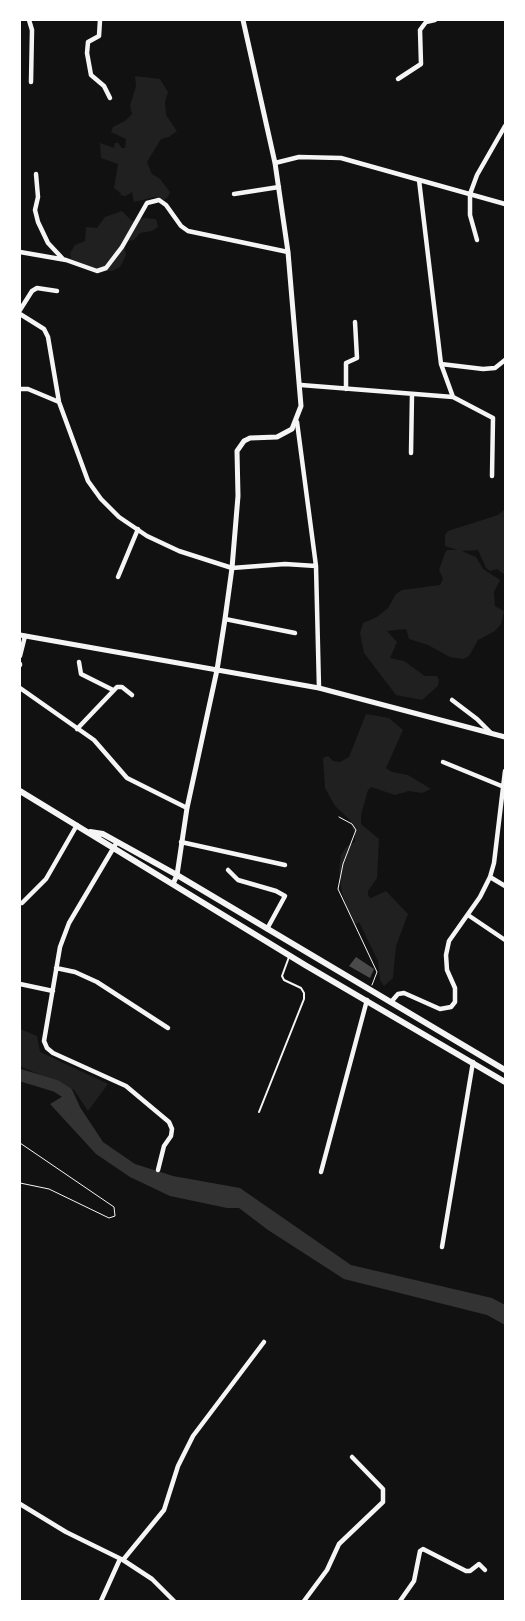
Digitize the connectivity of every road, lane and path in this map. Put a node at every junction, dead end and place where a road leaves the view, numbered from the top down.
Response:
1 (29, 20) edge
2 (100, 20) edge
3 (243, 20) edge
4 (435, 20) edge
5 (398, 79) dead end
6 (31, 82) dead end
7 (110, 98) dead end
8 (505, 126) edge
9 (275, 163) junction
10 (36, 174) dead end
11 (419, 180) junction
12 (279, 187) junction
13 (234, 194) dead end
14 (470, 194) junction
15 (505, 204) edge
16 (477, 240) dead end
17 (20, 252) edge
18 (288, 252) junction
19 (63, 259) junction
20 (57, 291) dead end
21 (20, 310) edge
22 (20, 314) edge
23 (355, 322) dead end
24 (505, 360) edge
25 (441, 364) junction
26 (301, 385) junction
27 (20, 389) edge
28 (346, 389) junction
29 (412, 394) junction
30 (453, 397) junction
31 (59, 402) junction
32 (297, 422) junction
33 (411, 453) dead end
34 (492, 476) dead end
35 (138, 529) junction
36 (316, 566) junction
37 (232, 568) junction
38 (118, 577) dead end
39 (225, 619) junction
40 (296, 633) dead end
41 (23, 636) edge
42 (20, 656) edge
43 (79, 662) dead end
44 (217, 670) junction
45 (20, 688) edge
46 (319, 688) junction
47 (113, 690) junction
48 (132, 694) dead end
49 (452, 700) dead end
50 (77, 729) junction
51 (491, 734) junction
52 (505, 737) edge
53 (443, 762) dead end
54 (505, 771) edge
55 (504, 787) junction
56 (20, 791) edge
57 (187, 808) junction
58 (339, 817) dead end
59 (503, 822) edge
60 (77, 825) junction
61 (181, 842) junction
62 (116, 845) junction
63 (285, 866) dead end
64 (228, 870) dead end
65 (177, 875) junction
66 (490, 877) junction
67 (173, 884) junction
68 (505, 886) edge
69 (22, 903) dead end
70 (468, 915) junction
71 (267, 929) junction
72 (505, 940) edge
73 (290, 955) junction
74 (56, 968) junction
75 (20, 984) edge
76 (370, 989) junction
77 (53, 991) junction
78 (367, 1000) junction
79 (391, 1002) junction
80 (168, 1028) dead end
81 (473, 1062) junction
82 (505, 1070) edge
83 (505, 1082) edge
84 (259, 1112) dead end
85 (20, 1144) edge
86 (158, 1170) dead end
87 (321, 1172) dead end
88 (20, 1183) edge
89 (442, 1247) dead end
90 (264, 1342) dead end
91 (352, 1457) dead end
92 (20, 1504) edge
93 (122, 1559) junction
94 (485, 1570) dead end
95 (101, 1601) edge
96 (174, 1601) edge
97 (304, 1601) edge
98 (400, 1601) edge

1 - 6 street
2 - 7 street
3 - 9 street
4 - 5 street
8 - 14 street
9 - 11 street
9 - 12 street
10 - 19 street
11 - 14 street
11 - 25 street
12 - 13 street
12 - 18 street
14 - 15 street
14 - 16 street
17 - 19 street
18 - 19 street
18 - 26 street
20 - 21 street
22 - 31 street
23 - 28 street
24 - 25 street
25 - 30 street
26 - 28 street
26 - 32 street
27 - 31 street
28 - 29 street
29 - 30 street
29 - 33 street
30 - 34 street
31 - 35 street
32 - 36 street
32 - 37 street
35 - 37 street
35 - 38 street
36 - 37 street
36 - 46 street
37 - 39 street
39 - 40 street
39 - 44 street
41 - 42 street
41 - 44 street
43 - 47 street
44 - 46 street
44 - 57 street
45 - 50 street
46 - 51 street
47 - 48 street
47 - 50 street
49 - 51 street
50 - 57 street
51 - 52 street
53 - 55 street
54 - 55 street
55 - 59 street
56 - 60 main road
57 - 61 street
58 - 76 path
59 - 66 street
60 - 62 main road
60 - 69 street
61 - 63 street
61 - 65 street
62 - 65 main road
62 - 67 main road
62 - 74 street
64 - 71 street
65 - 67 street
65 - 71 main road
66 - 68 street
66 - 70 street
67 - 73 main road
70 - 72 street
70 - 79 street
71 - 76 main road
73 - 78 main road
73 - 84 lane
74 - 77 street
74 - 80 street
75 - 77 street
76 - 79 main road
77 - 86 street
78 - 81 main road
78 - 87 street
79 - 82 main road
81 - 83 main road
81 - 89 street
85 - 88 path
90 - 93 street
91 - 97 street
92 - 93 street
93 - 95 street
93 - 96 street
94 - 98 street

